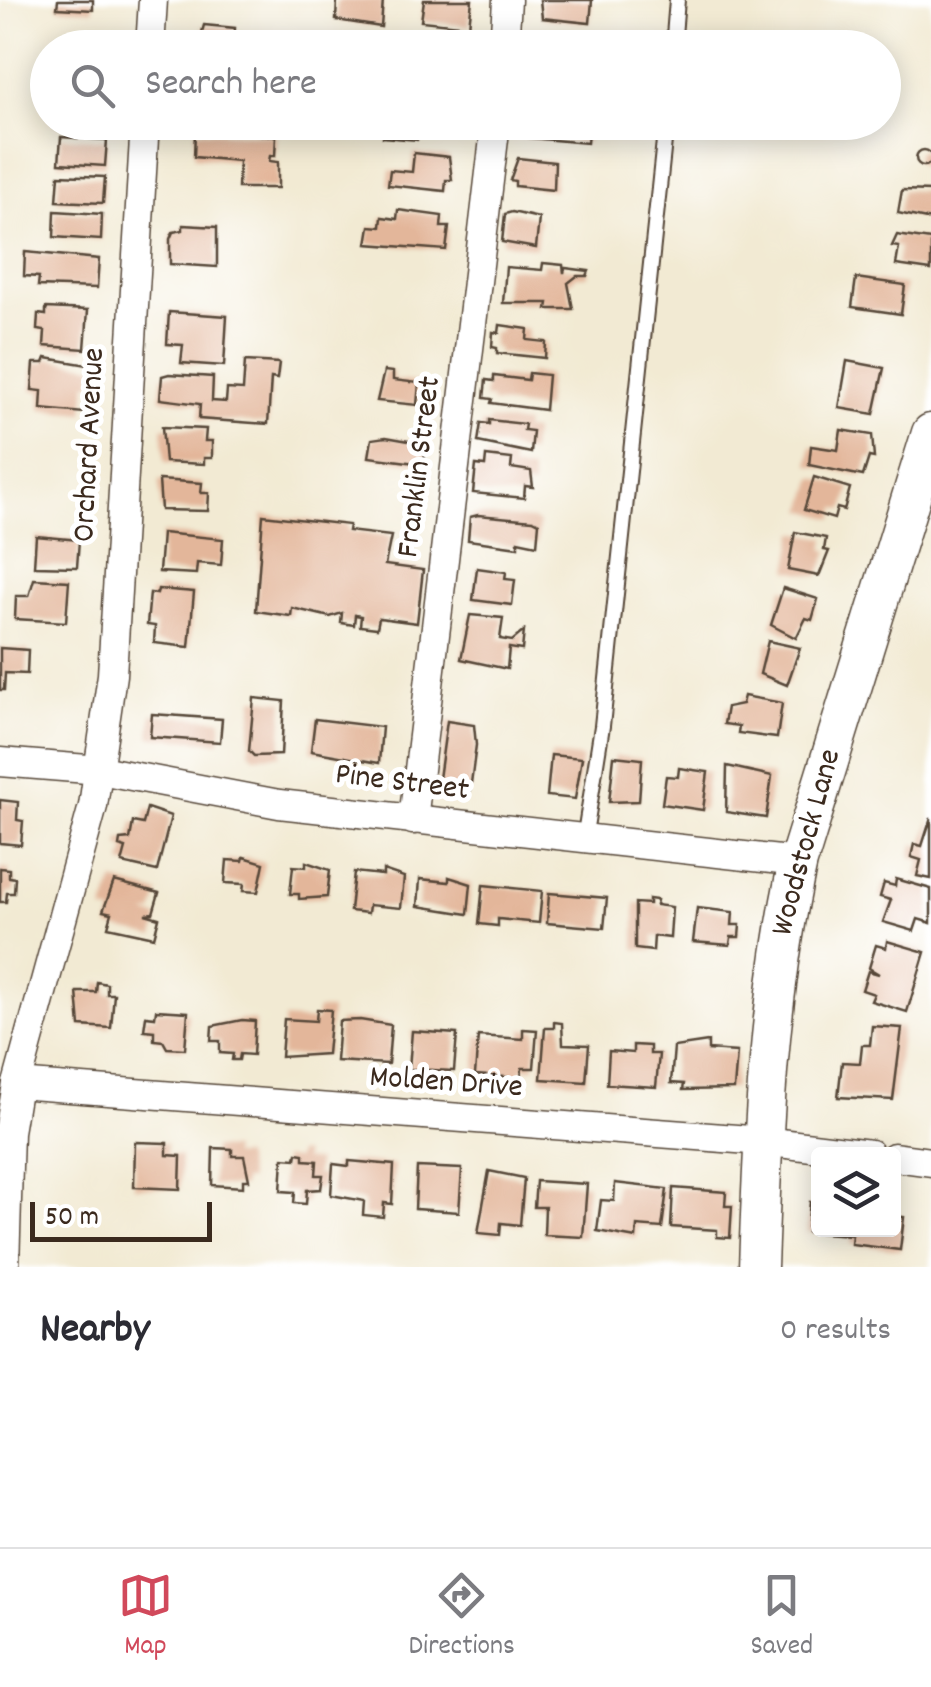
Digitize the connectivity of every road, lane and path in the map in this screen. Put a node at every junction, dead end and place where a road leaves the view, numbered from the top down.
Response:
1 (153, 0) edge
2 (506, 0) edge
3 (677, 0) edge
4 (151, 30) edge
5 (505, 30) edge
6 (674, 30) edge
7 (145, 140) edge
8 (494, 140) edge
9 (664, 140) edge
10 (931, 433) edge
11 (0, 762) edge
12 (100, 770) junction
13 (413, 820) junction
14 (584, 840) junction
15 (798, 862) junction
16 (17, 1084) junction
17 (762, 1141) junction
18 (812, 1147) edge
19 (901, 1159) edge
20 (931, 1162) edge
21 (5, 1267) edge
22 (758, 1267) edge

1 - 4 street
2 - 5 street
3 - 6 lane
7 - 12 street, Orchard Avenue
8 - 13 street, Franklin Street
9 - 14 lane
10 - 15 street, Woodstock Lane
11 - 12 street, Pine Street
12 - 13 street, Pine Street
12 - 16 street, Orchard Avenue
13 - 14 street, Pine Street
14 - 15 street, Pine Street
15 - 17 street, Woodstock Lane
16 - 17 street, Molden Drive
16 - 21 street, Orchard Avenue
17 - 18 street, Molden Drive
17 - 22 street, Woodstock Lane
19 - 20 street

